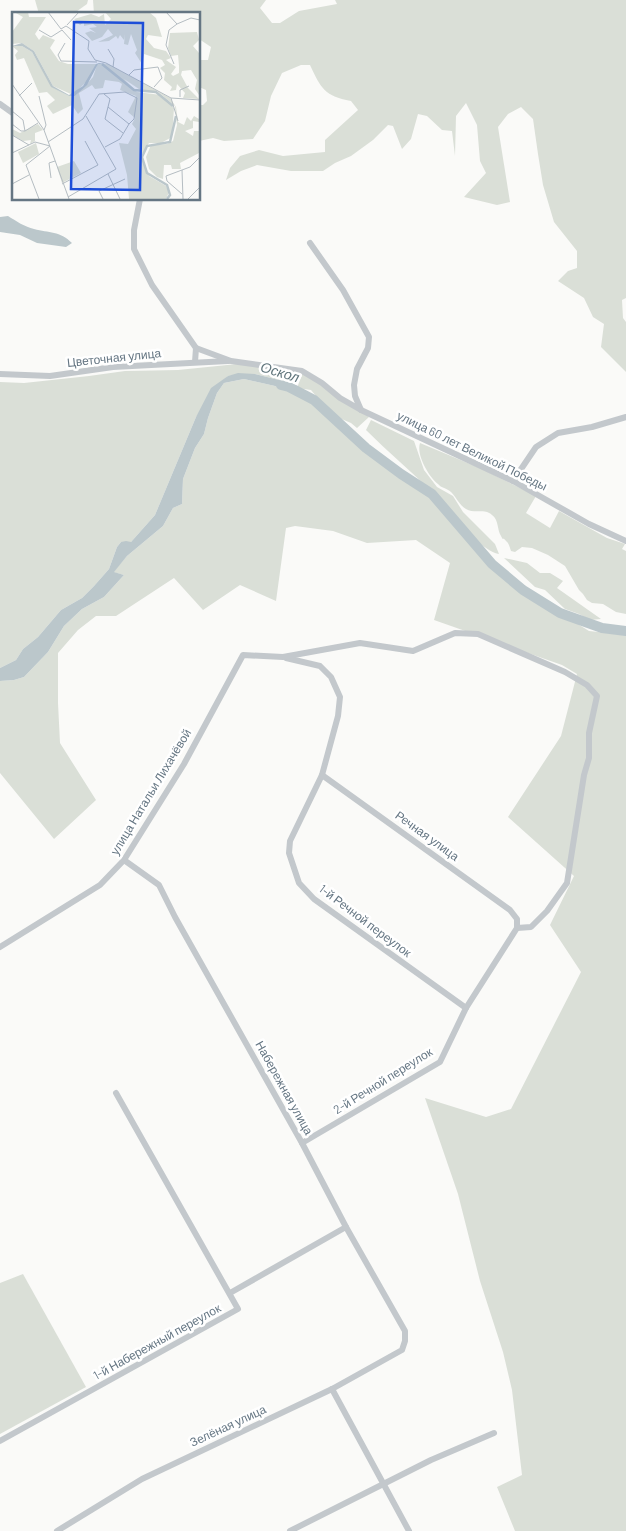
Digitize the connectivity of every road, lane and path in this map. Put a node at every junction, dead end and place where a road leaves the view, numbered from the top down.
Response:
1 (0, 104) edge
2 (12, 113) edge
3 (140, 200) edge
4 (310, 243) dead end
5 (196, 348) junction
6 (231, 361) junction
7 (195, 362) junction
8 (0, 374) edge
9 (361, 410) junction
10 (626, 417) edge
11 (513, 481) junction
12 (626, 541) edge
13 (283, 657) junction
14 (322, 775) junction
15 (124, 860) junction
16 (517, 928) junction
17 (0, 947) edge
18 (466, 1008) junction
19 (116, 1094) dead end
20 (302, 1143) junction
21 (346, 1227) junction
22 (230, 1293) junction
23 (405, 1341) joint
24 (332, 1389) junction
25 (494, 1432) dead end
26 (0, 1441) edge
27 (383, 1484) junction
28 (57, 1531) edge
29 (290, 1531) edge
30 (409, 1531) edge

1 - 2 street
3 - 5 street
4 - 9 street
5 - 6 street, улица 60 лет Великой Победы
5 - 7 street
6 - 7 street, Цветочная улица
6 - 9 street, улица 60 лет Великой Победы
7 - 8 street, Цветочная улица
9 - 11 street, улица 60 лет Великой Победы
10 - 11 street
11 - 12 street, улица 60 лет Великой Победы
13 - 14 street, 1-й Речной переулок
13 - 15 street, улица Натальи Лихачёвой
13 - 16 street
14 - 16 street, Речная улица
14 - 18 street, 1-й Речной переулок
15 - 17 street, улица Натальи Лихачёвой
15 - 20 street, Набережная улица
16 - 18 street, 2-й Речной переулок
18 - 20 street, 2-й Речной переулок
19 - 22 street, 1-й Набережный переулок
20 - 21 street, Набережная улица
21 - 22 street
21 - 23 street, Набережная улица
22 - 26 street, 1-й Набережный переулок
23 - 24 street, Зелёная улица
24 - 27 street
24 - 28 street, Зелёная улица
25 - 27 street
27 - 29 street
27 - 30 street

